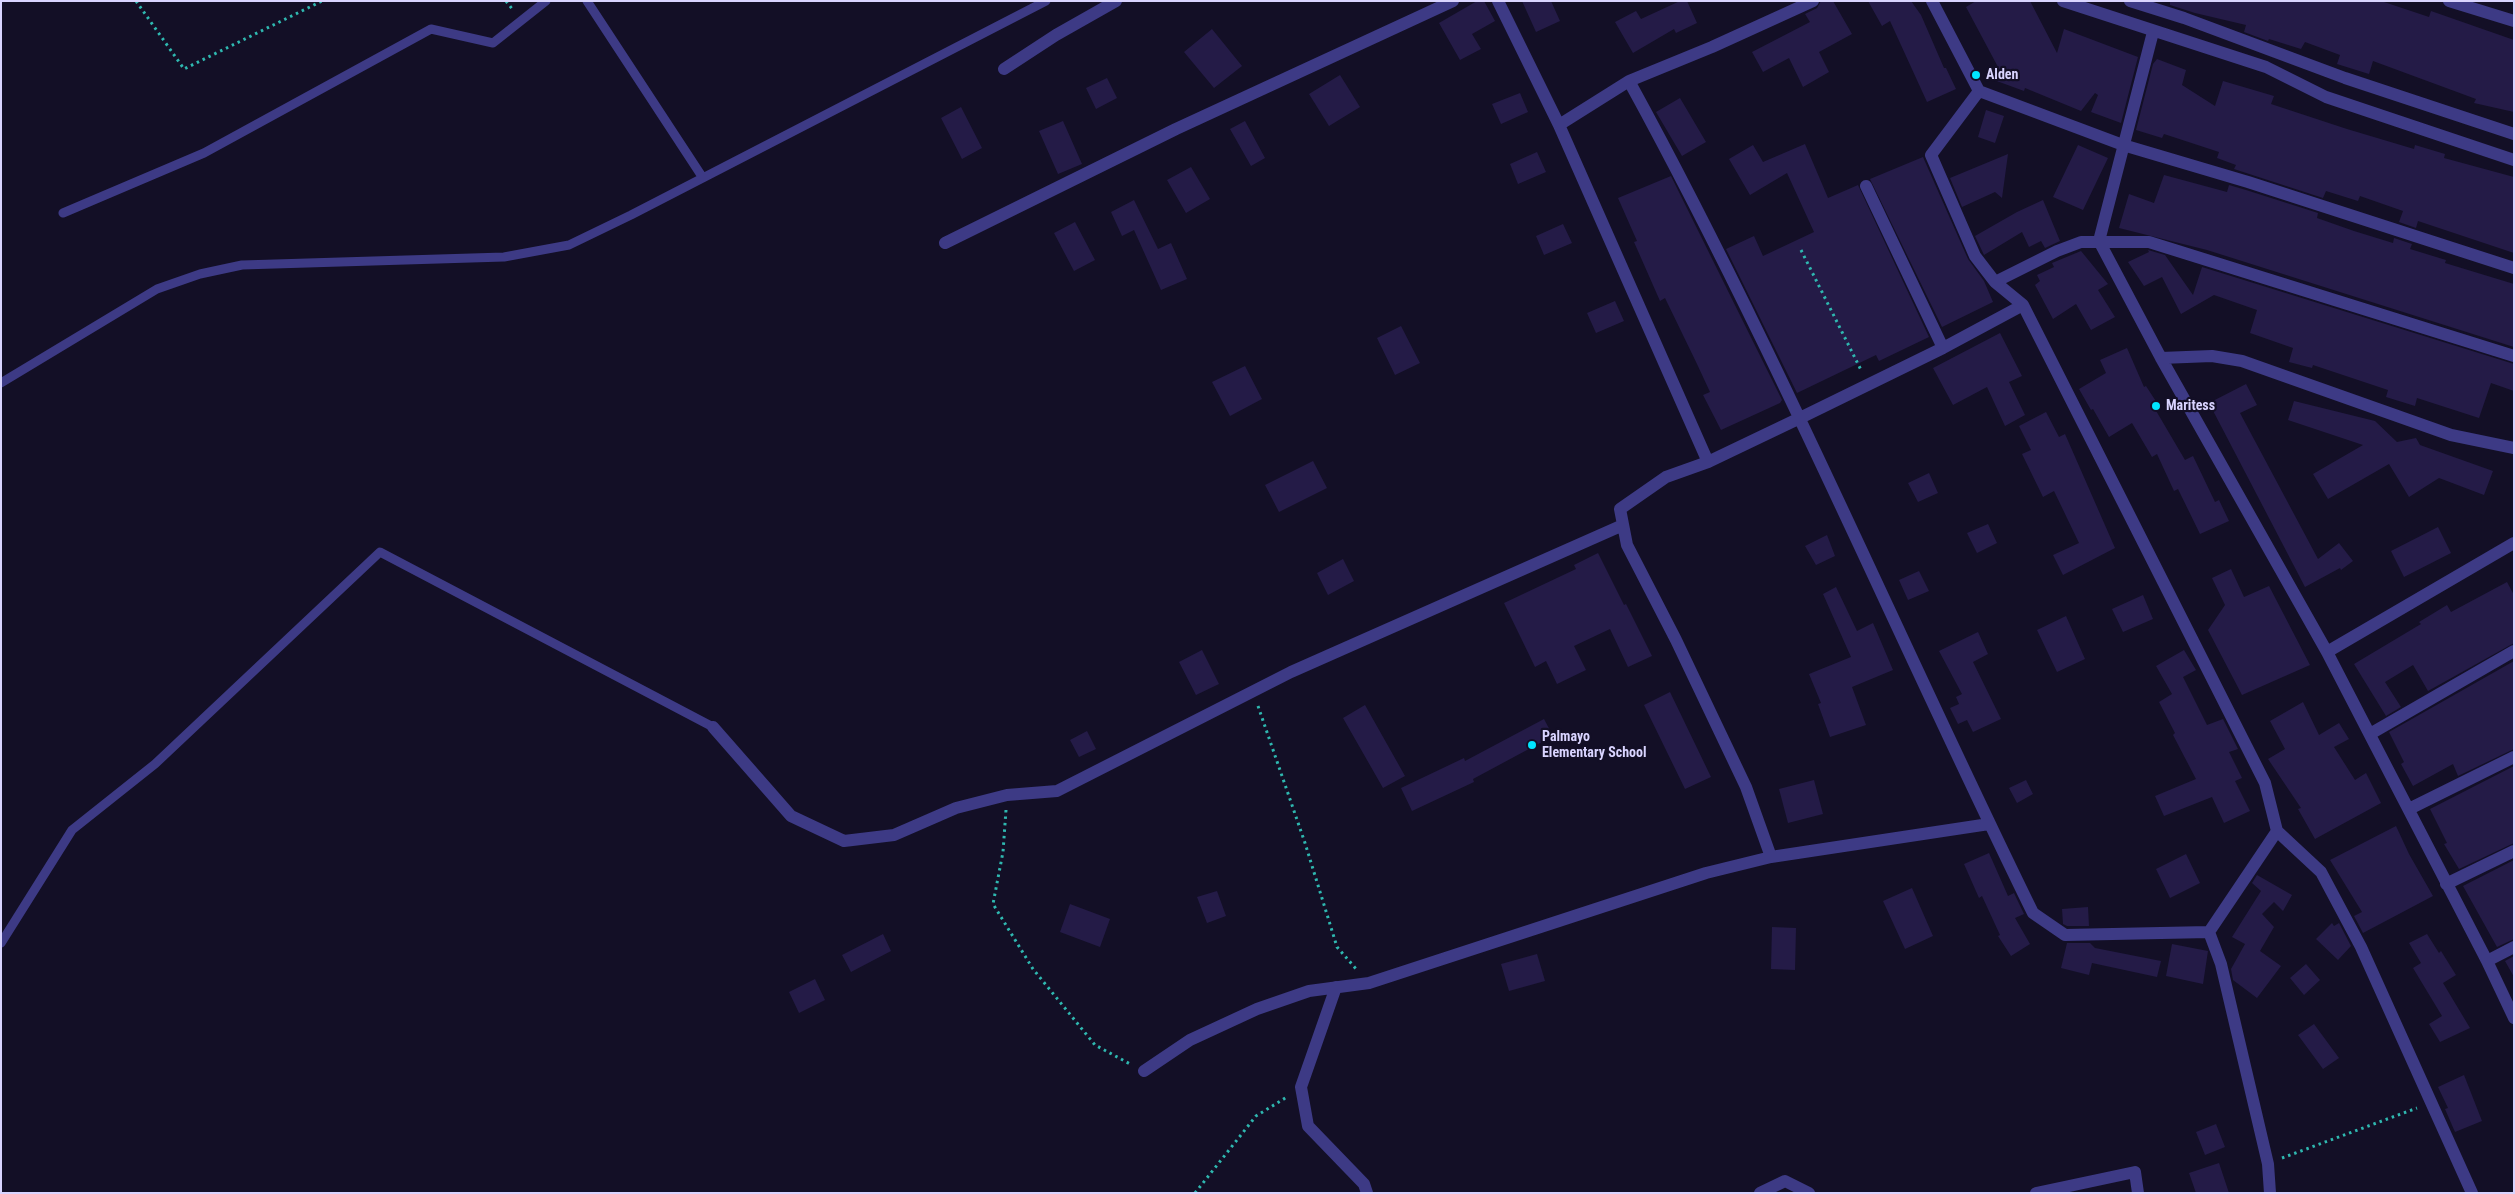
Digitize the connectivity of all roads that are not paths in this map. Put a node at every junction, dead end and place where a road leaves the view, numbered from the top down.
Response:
1 (546, 1) edge
2 (587, 1) edge
3 (1046, 1) edge
4 (1116, 1) edge
5 (1453, 1) edge
6 (1498, 1) edge
7 (1813, 1) edge
8 (1932, 1) edge
9 (2063, 1) edge
10 (2130, 1) edge
11 (2449, 1) edge
12 (2190, 20) junction
13 (2514, 21) edge
14 (2154, 32) junction
15 (2184, 41) junction
16 (1004, 69) dead end
17 (1629, 81) junction
18 (1979, 91) junction
19 (1559, 125) junction
20 (2514, 134) edge
21 (2123, 145) junction
22 (2514, 160) edge
23 (703, 178) junction
24 (1866, 186) dead end
25 (63, 213) dead end
26 (2099, 242) junction
27 (945, 243) dead end
28 (2514, 268) edge
29 (1995, 282) junction
30 (2024, 305) junction
31 (1943, 348) junction
32 (2514, 356) edge
33 (2161, 358) junction
34 (1, 383) edge
35 (1800, 418) junction
36 (2514, 448) edge
37 (1708, 462) junction
38 (1623, 526) junction
39 (2514, 543) edge
40 (2514, 651) edge
41 (2328, 652) junction
42 (713, 727) joint
43 (2370, 734) junction
44 (2514, 757) edge
45 (2409, 809) junction
46 (1989, 824) junction
47 (2276, 831) junction
48 (2514, 851) edge
49 (1772, 857) junction
50 (2446, 884) junction
51 (2209, 932) junction
52 (1, 942) edge
53 (2514, 948) edge
54 (2487, 961) junction
55 (1336, 988) junction
56 (2514, 1018) edge
57 (1144, 1071) road end
58 (1367, 1193) edge
59 (1760, 1193) edge
60 (1809, 1193) edge
61 (2036, 1193) edge
62 (2138, 1193) edge
63 (2270, 1193) edge
64 (2472, 1193) edge

1 - 25 lane
2 - 23 lane
3 - 23 lane
4 - 16 street
5 - 27 street
6 - 19 street
7 - 17 street
8 - 18 street
9 - 14 street
10 - 12 street
11 - 13 street
12 - 15 street
12 - 20 street
14 - 15 street
14 - 21 street
15 - 22 street
17 - 19 street
17 - 35 street
18 - 21 street
18 - 29 street
19 - 37 street
21 - 26 street
21 - 28 street
23 - 34 lane
24 - 31 street
26 - 29 street
26 - 32 street
26 - 33 street
29 - 30 street
30 - 31 street
30 - 47 street
31 - 35 street
33 - 36 street
33 - 41 street
35 - 37 street
35 - 46 street
37 - 38 street
38 - 42 street
38 - 49 street
39 - 41 street
40 - 43 street
41 - 43 street
42 - 52 lane
43 - 45 street
44 - 45 street
45 - 50 street
46 - 49 street
46 - 51 street
47 - 51 street
47 - 64 street
48 - 50 street
49 - 55 street
50 - 54 street
51 - 63 street
53 - 54 street
54 - 56 street
55 - 57 street
55 - 58 street
59 - 60 street
61 - 62 street

